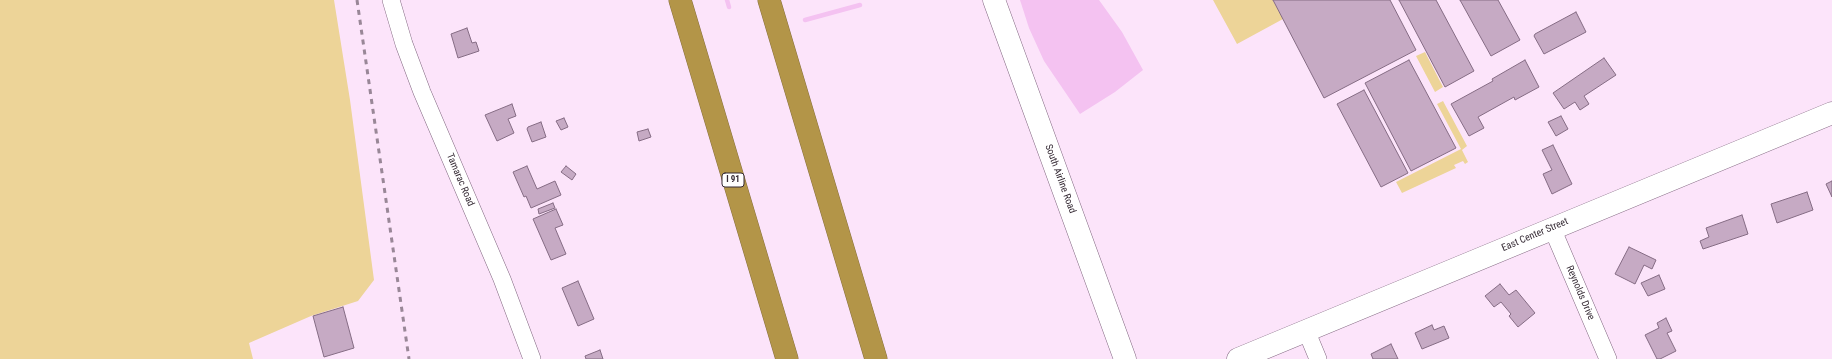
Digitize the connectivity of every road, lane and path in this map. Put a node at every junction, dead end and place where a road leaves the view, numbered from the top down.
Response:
1 (391, 0) edge
2 (680, 0) edge
3 (769, 0) edge
4 (994, 0) edge
5 (1832, 113) edge
6 (1552, 228) junction
7 (1306, 330) junction
8 (532, 359) edge
9 (787, 359) edge
10 (876, 359) edge
11 (1125, 359) edge
12 (1238, 359) edge
13 (1318, 359) edge
14 (1608, 359) edge

1 - 8 street, Tamarac Road
2 - 9 highway, I 91
3 - 10 highway
4 - 11 main road, South Airline Road
5 - 6 main road, East Center Street
6 - 7 main road, East Center Street
6 - 14 street, Reynolds Drive
7 - 12 main road, East Center Street
7 - 13 street

